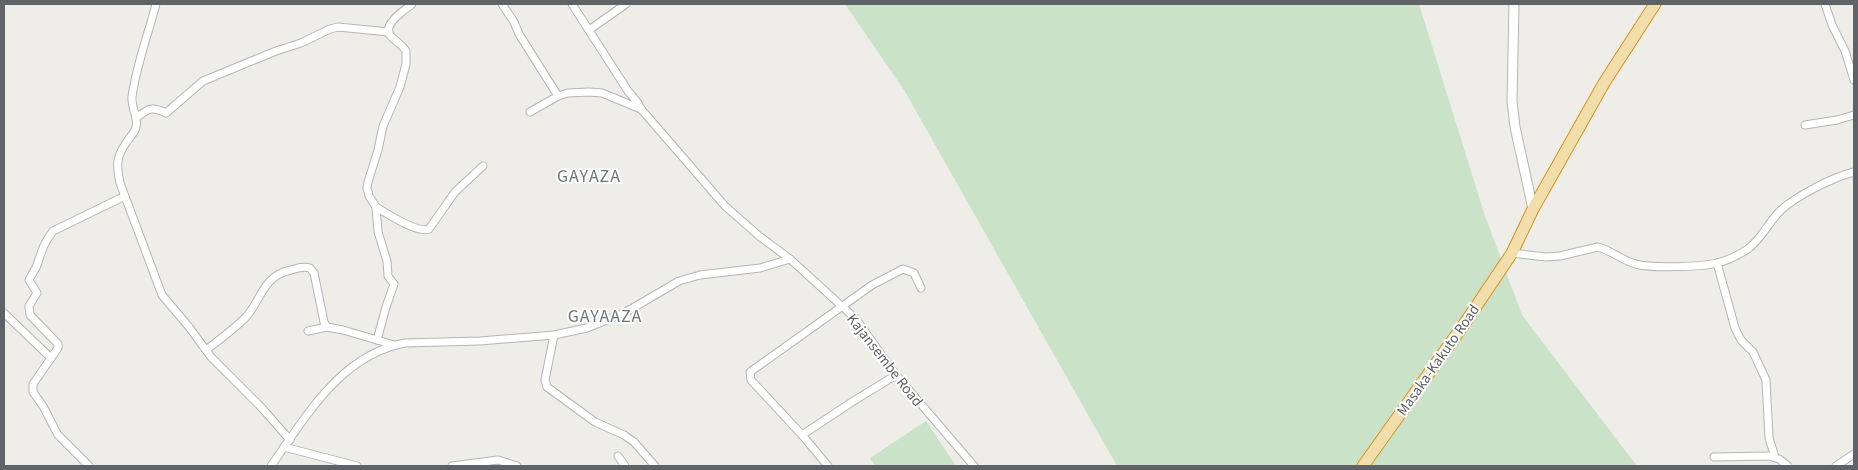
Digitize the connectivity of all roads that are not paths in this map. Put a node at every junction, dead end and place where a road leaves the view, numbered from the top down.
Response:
1 (156, 4) edge
2 (412, 4) edge
3 (502, 4) edge
4 (572, 4) edge
5 (626, 4) edge
6 (1514, 4) edge
7 (1655, 4) edge
8 (1825, 4) edge
9 (589, 30) junction
10 (389, 32) junction
11 (1854, 80) edge
12 (558, 96) junction
13 (641, 109) junction
14 (530, 112) dead end
15 (1854, 115) edge
16 (136, 118) junction
17 (1805, 125) dead end
18 (483, 166) dead end
19 (1854, 172) edge
20 (125, 196) junction
21 (376, 207) junction
22 (1533, 209) junction
23 (1512, 253) junction
24 (790, 259) junction
25 (1717, 263) junction
26 (921, 288) dead end
27 (843, 307) junction
28 (4, 313) edge
29 (327, 327) junction
30 (308, 331) dead end
31 (554, 335) junction
32 (378, 340) junction
33 (394, 345) junction
34 (206, 350) junction
35 (51, 358) junction
36 (896, 375) junction
37 (802, 435) junction
38 (290, 440) junction
39 (284, 447) junction
40 (1854, 454) edge
41 (618, 456) dead end
42 (1714, 457) dead end
43 (1775, 457) junction
44 (339, 464) edge
45 (89, 466) edge
46 (271, 466) edge
47 (357, 466) edge
48 (452, 466) edge
49 (517, 466) edge
50 (625, 466) edge
51 (655, 466) edge
52 (828, 466) edge
53 (974, 466) edge
54 (1363, 466) edge
55 (1788, 466) edge
56 (1836, 466) edge

1 - 16 street
2 - 10 street
3 - 12 street
4 - 9 street, Kajansembe Road
5 - 9 street
6 - 22 street
7 - 22 highway, Masaka-Kakuto Road
8 - 11 street
9 - 13 street, Kajansembe Road
10 - 16 street
10 - 21 street
12 - 13 street
12 - 14 street
13 - 24 street, Kajansembe Road
15 - 17 street
16 - 20 street
18 - 21 street
19 - 25 street
20 - 34 street
20 - 35 street
21 - 32 street
22 - 23 highway, Masaka-Kakuto Road
23 - 25 street
23 - 54 highway, Masaka-Kakuto Road
24 - 27 street, Kajansembe Road
24 - 31 street
25 - 43 street
26 - 27 street
27 - 36 street, Kajansembe Road
27 - 37 street
28 - 35 street
29 - 30 street
29 - 32 street
29 - 34 street
31 - 33 street
31 - 51 street
32 - 33 street
33 - 38 street
34 - 38 street
35 - 45 street
36 - 37 street
36 - 53 street, Kajansembe Road
37 - 52 street
38 - 39 street
39 - 44 street
39 - 46 street
40 - 56 street
41 - 50 street
42 - 43 street
43 - 55 street
44 - 47 street
48 - 49 street

